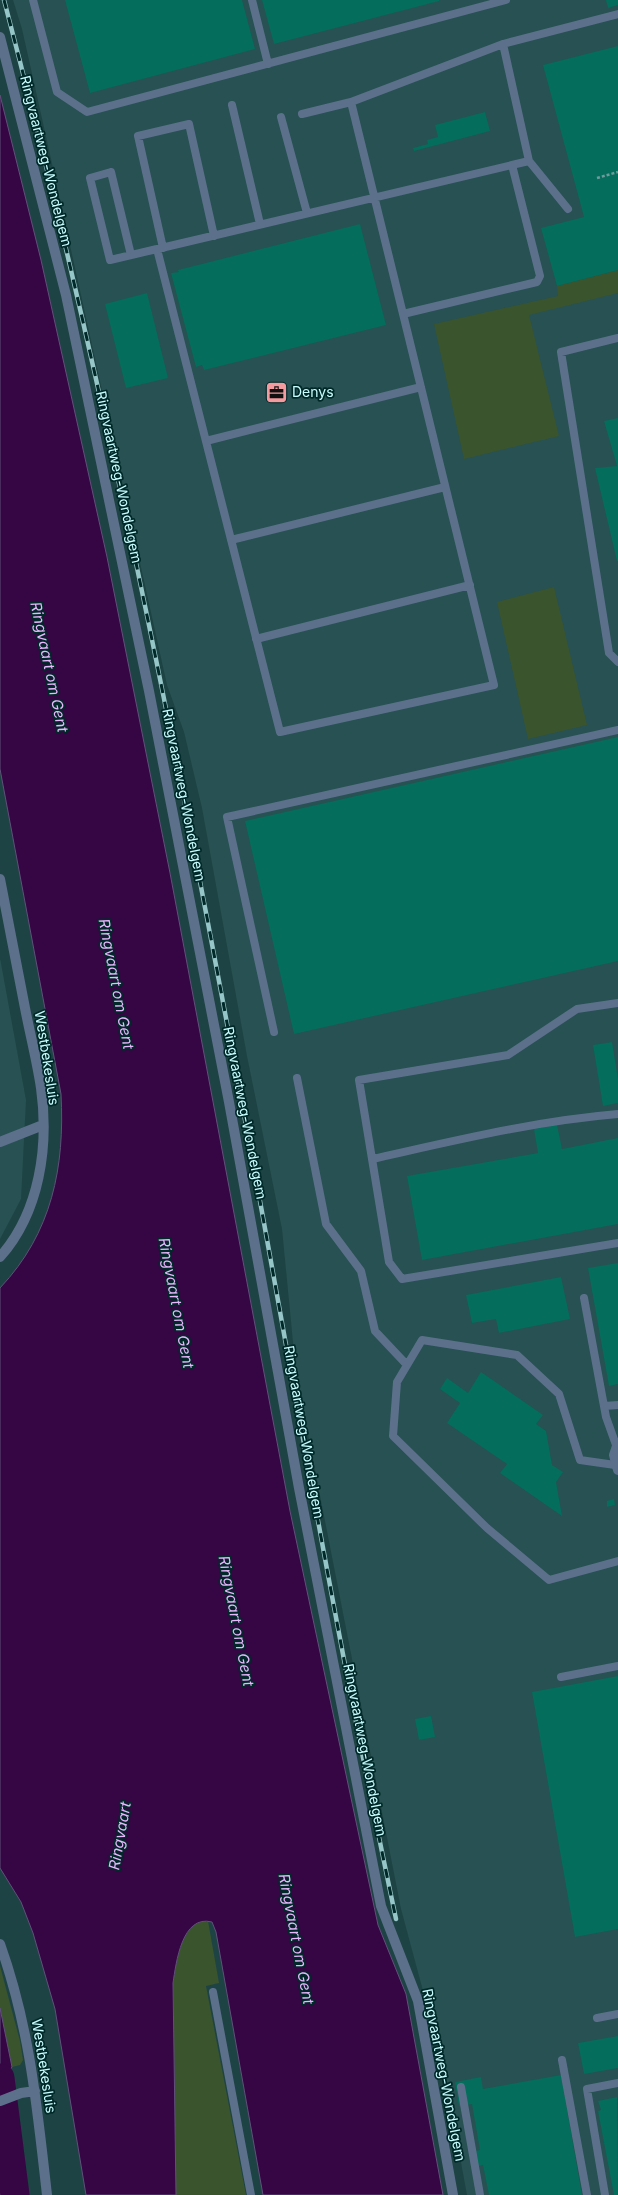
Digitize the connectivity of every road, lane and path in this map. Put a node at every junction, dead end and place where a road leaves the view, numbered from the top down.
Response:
1 (33, 0) edge
2 (252, 0) edge
3 (506, 0) edge
4 (476, 4) edge
5 (618, 14) edge
6 (0, 37) edge
7 (503, 44) junction
8 (268, 64) junction
9 (350, 102) junction
10 (232, 105) dead end
11 (302, 114) dead end
12 (282, 116) dead end
13 (529, 161) junction
14 (512, 165) junction
15 (618, 172) edge
16 (597, 178) dead end
17 (374, 197) junction
18 (568, 209) dead end
19 (307, 213) junction
20 (260, 224) junction
21 (214, 236) junction
22 (160, 249) junction
23 (130, 255) junction
24 (403, 314) junction
25 (618, 338) edge
26 (421, 387) junction
27 (206, 442) junction
28 (445, 487) junction
29 (231, 540) junction
30 (470, 585) junction
31 (256, 639) junction
32 (618, 662) edge
33 (618, 730) edge
34 (0, 879) edge
35 (618, 1003) edge
36 (274, 1032) dead end
37 (297, 1078) dead end
38 (618, 1114) edge
39 (43, 1125) junction
40 (0, 1142) edge
41 (372, 1159) junction
42 (618, 1242) edge
43 (0, 1257) edge
44 (584, 1298) dead end
45 (407, 1365) junction
46 (618, 1405) edge
47 (604, 1406) junction
48 (617, 1444) edge
49 (617, 1468) edge
50 (618, 1561) edge
51 (618, 1666) edge
52 (561, 1677) dead end
53 (0, 1944) edge
54 (213, 1992) dead end
55 (618, 2014) edge
56 (597, 2018) dead end
57 (562, 2060) dead end
58 (618, 2083) edge
59 (461, 2087) dead end
60 (36, 2091) junction
61 (0, 2102) edge
62 (47, 2195) edge
63 (250, 2195) edge
64 (454, 2195) edge
65 (480, 2195) edge
66 (587, 2195) edge
67 (605, 2195) edge

1 - 8 lane
2 - 8 lane
3 - 4 lane
4 - 8 lane
5 - 7 lane
6 - 64 street, Ringvaartweg-Wondelgem
7 - 9 lane
7 - 13 lane
9 - 11 lane
9 - 17 lane
10 - 20 lane
12 - 19 lane
13 - 14 lane
13 - 18 lane
14 - 17 lane
14 - 24 lane
15 - 16 path
17 - 19 lane
17 - 24 lane
19 - 20 lane
20 - 21 lane
21 - 22 lane
21 - 22 lane
22 - 23 lane
22 - 27 lane
23 - 23 lane
24 - 26 lane
25 - 32 lane
26 - 27 lane
26 - 28 lane
27 - 29 lane
28 - 29 lane
28 - 30 lane
29 - 31 lane
30 - 31 lane
30 - 31 lane
33 - 36 lane
34 - 39 street, Westbekesluis
35 - 41 lane
37 - 45 lane
38 - 41 lane
39 - 40 street
39 - 43 street, Westbekesluis
41 - 42 lane
44 - 47 lane
45 - 49 lane
45 - 50 lane
46 - 47 lane
47 - 48 lane
48 - 49 street
51 - 52 lane
53 - 60 street, Westbekesluis
54 - 63 lane
55 - 56 lane
57 - 66 lane
58 - 67 lane
59 - 65 lane
60 - 61 street
60 - 62 street, Westbekesluis

